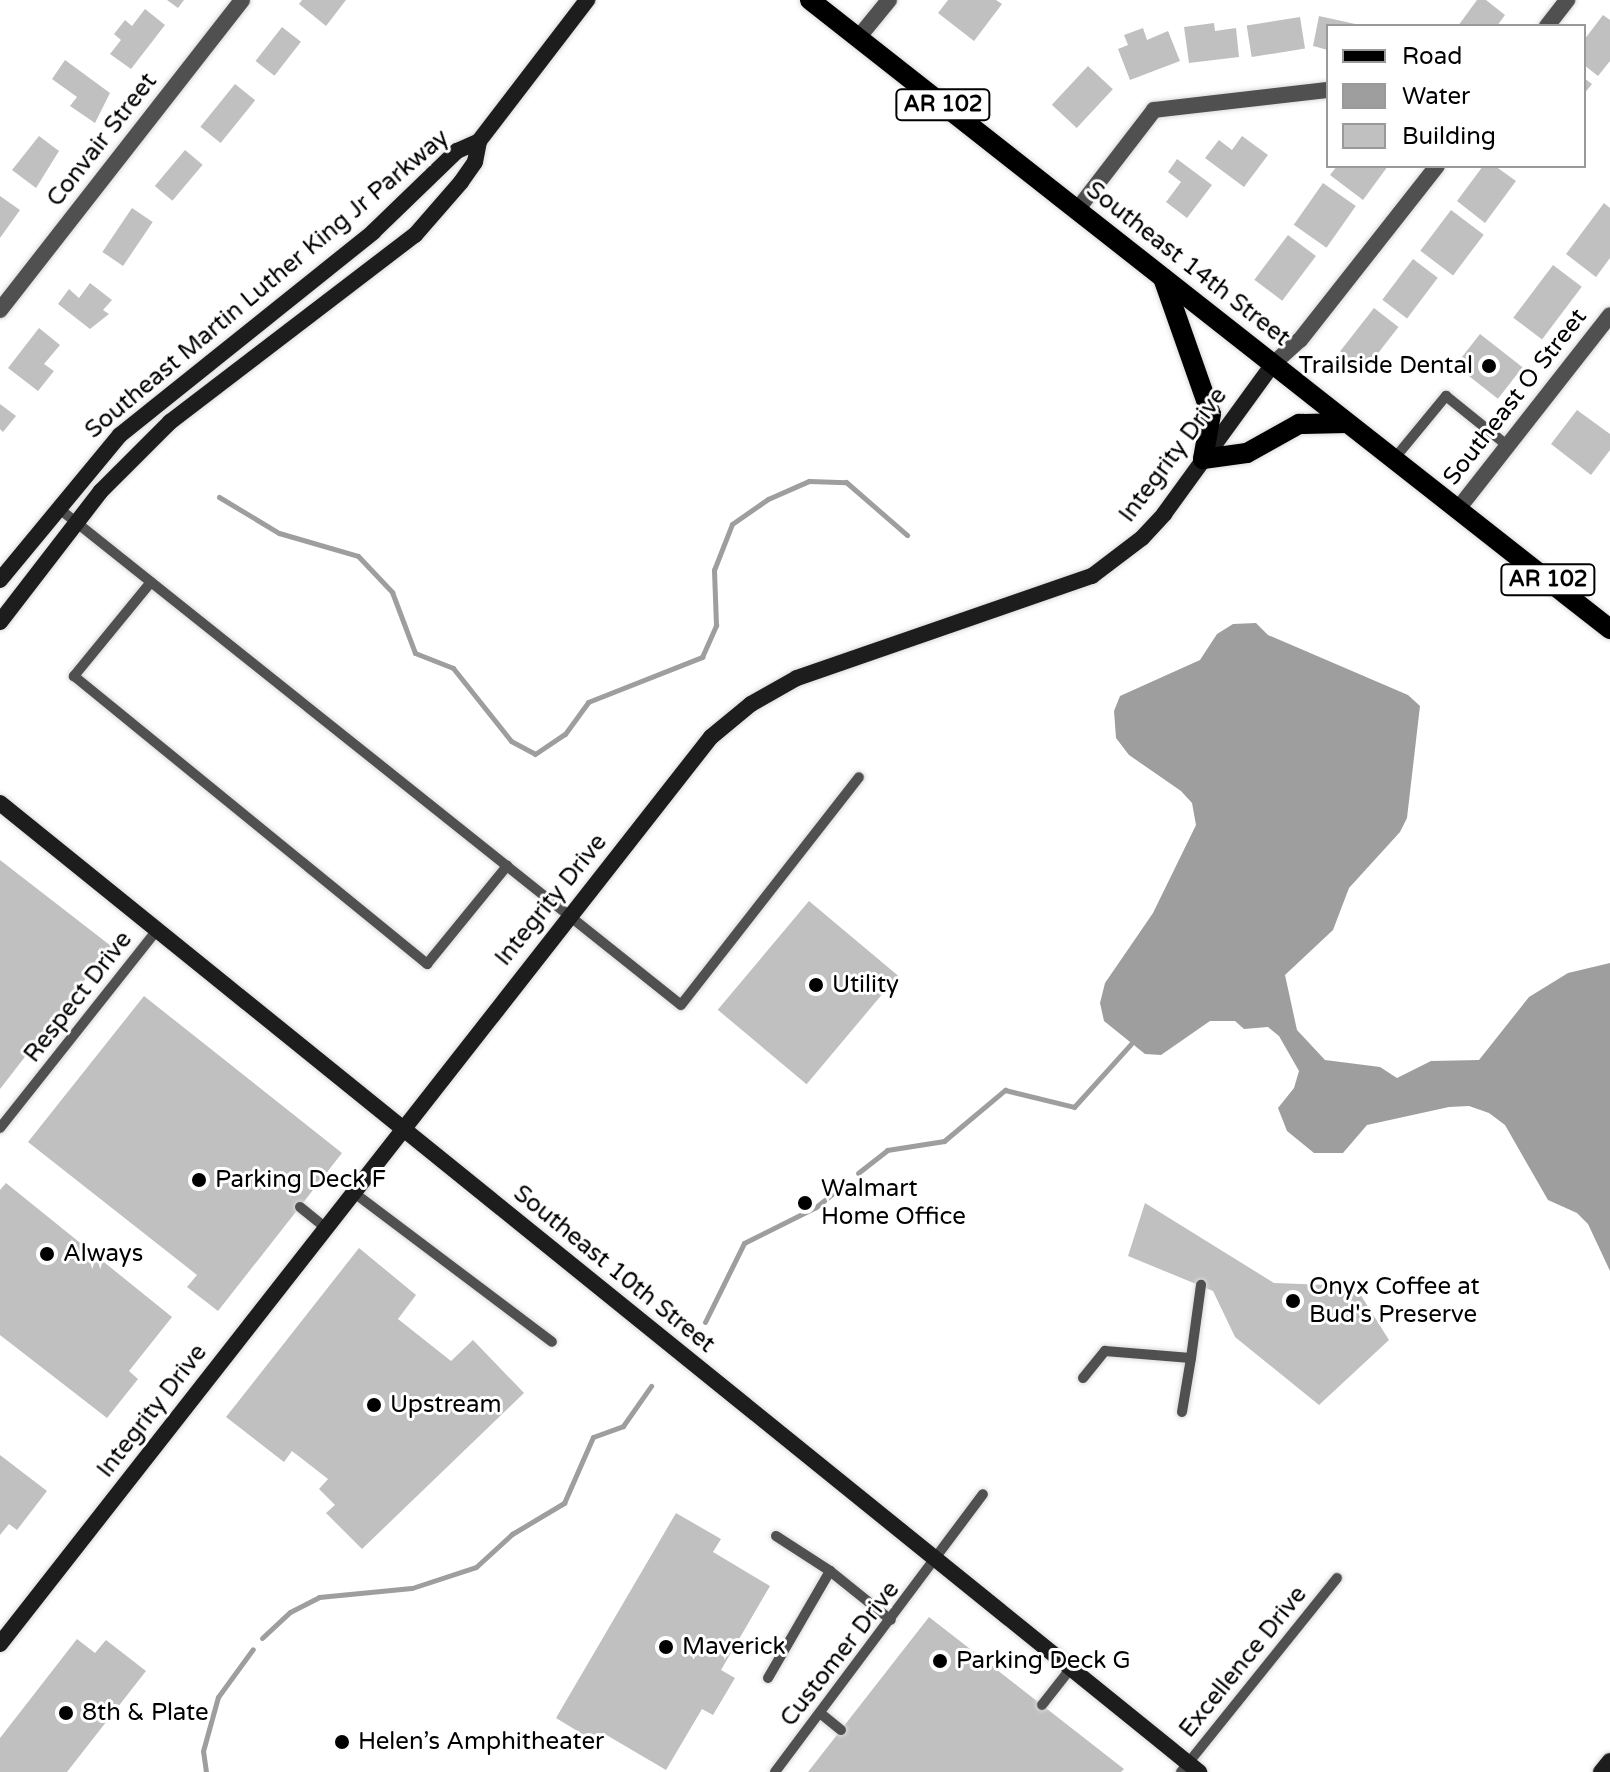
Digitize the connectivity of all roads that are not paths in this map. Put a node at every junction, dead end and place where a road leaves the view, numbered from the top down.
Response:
1 (242, 0) edge
2 (587, 0) edge
3 (810, 0) edge
4 (889, 0) edge
5 (1567, 0) edge
6 (1549, 24) edge
7 (858, 38) junction
8 (1326, 90) edge
9 (479, 141) junction
10 (1435, 168) edge
11 (1077, 210) junction
12 (1163, 278) junction
13 (0, 310) edge
14 (1610, 315) edge
15 (1273, 364) junction
16 (1347, 423) junction
17 (1508, 446) junction
18 (1203, 459) junction
19 (1394, 459) junction
20 (57, 507) junction
21 (1458, 509) junction
22 (77, 523) junction
23 (0, 580) edge
24 (151, 582) junction
25 (0, 622) edge
26 (1610, 629) edge
27 (859, 777) dead end
28 (0, 803) edge
29 (507, 866) junction
30 (568, 915) junction
31 (157, 930) junction
32 (0, 1128) edge
33 (402, 1128) junction
34 (353, 1192) junction
35 (300, 1207) dead end
36 (325, 1227) junction
37 (1201, 1285) dead end
38 (552, 1342) dead end
39 (1191, 1358) junction
40 (1083, 1378) dead end
41 (1182, 1412) dead end
42 (983, 1494) dead end
43 (776, 1536) dead end
44 (936, 1561) junction
45 (830, 1571) junction
46 (1337, 1578) dead end
47 (891, 1620) junction
48 (0, 1644) edge
49 (1071, 1668) junction
50 (768, 1678) dead end
51 (1042, 1705) dead end
52 (820, 1713) junction
53 (841, 1730) dead end
54 (1189, 1769) edge
55 (775, 1772) edge

1 - 13 street, Convair Street
2 - 9 street, Southeast Martin Luther King Jr Parkway
3 - 7 main road, Southeast 14th Street / AR 102
4 - 7 street
5 - 6 street
7 - 11 main road, Southeast 14th Street / AR 102
8 - 11 street
9 - 20 street, Southeast Martin Luther King Jr Parkway
9 - 22 street, Southeast Martin Luther King Jr Parkway
10 - 15 street
11 - 12 main road, Southeast 14th Street / AR 102
12 - 15 main road, Southeast 14th Street / AR 102
12 - 18 main road
14 - 17 street, Southeast O Street
15 - 16 main road, Southeast 14th Street / AR 102
15 - 18 street, Integrity Drive
16 - 18 main road
16 - 19 main road, Southeast 14th Street / AR 102
17 - 19 lane
17 - 21 street, Southeast O Street
18 - 30 street, Integrity Drive
19 - 21 main road, Southeast 14th Street / AR 102
20 - 22 lane
20 - 23 street, Southeast Martin Luther King Jr Parkway
21 - 26 main road, Southeast 14th Street / AR 102
22 - 24 lane
22 - 25 street, Southeast Martin Luther King Jr Parkway
24 - 29 lane
24 - 29 lane
27 - 30 lane
28 - 31 street, Southeast 10th Street
29 - 30 lane
30 - 33 street, Integrity Drive
31 - 32 lane, Respect Drive
31 - 33 street, Southeast 10th Street
33 - 34 street, Integrity Drive
33 - 44 street, Southeast 10th Street
34 - 36 street, Integrity Drive
34 - 38 lane
35 - 36 lane
36 - 48 street, Integrity Drive
37 - 39 lane
39 - 40 lane
39 - 41 lane
42 - 44 lane, Customer Drive
43 - 45 lane
44 - 47 lane, Customer Drive
44 - 49 street, Southeast 10th Street
45 - 47 lane
45 - 50 lane
46 - 54 lane, Excellence Drive
47 - 52 lane, Customer Drive
49 - 51 lane
49 - 54 street, Southeast 10th Street
52 - 53 lane
52 - 55 lane, Customer Drive

